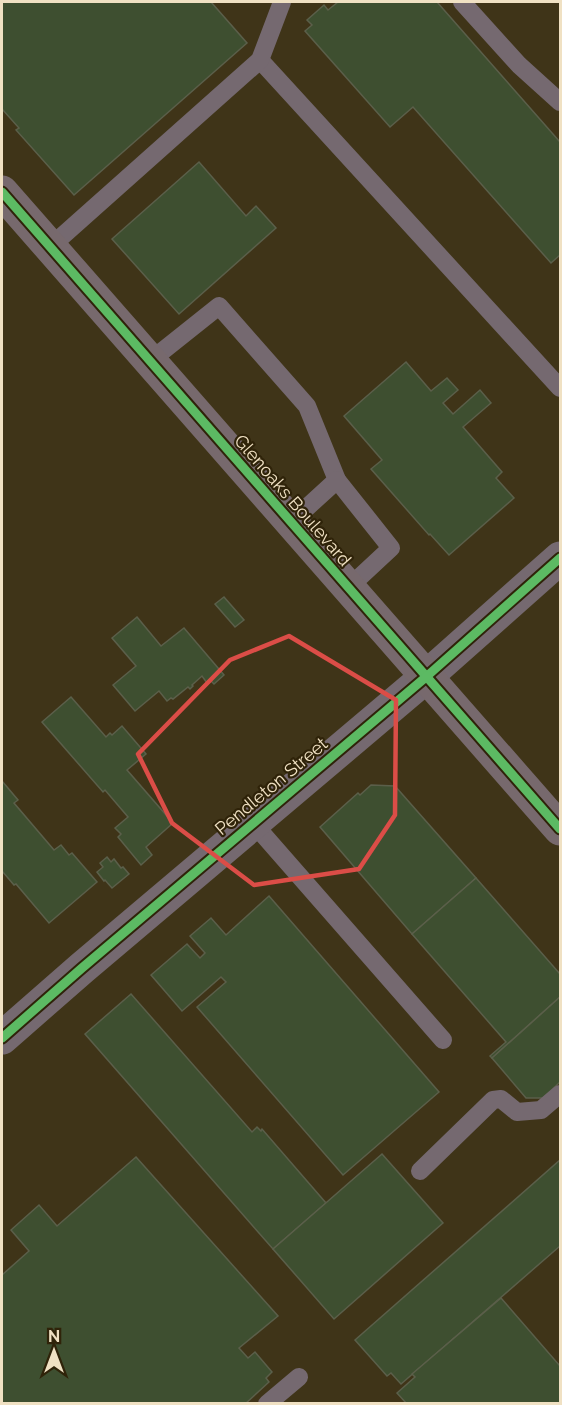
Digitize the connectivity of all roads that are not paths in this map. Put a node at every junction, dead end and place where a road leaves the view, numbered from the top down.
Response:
1 (282, 2) edge
2 (462, 2) edge
3 (260, 60) junction
4 (561, 102) edge
5 (2, 192) edge
6 (50, 247) junction
7 (150, 361) junction
8 (561, 388) edge
9 (337, 480) junction
10 (291, 522) junction
11 (561, 558) edge
12 (348, 588) junction
13 (426, 677) junction
14 (253, 823) junction
15 (561, 829) edge
16 (2, 1038) edge
17 (443, 1040) dead end
18 (561, 1094) edge
19 (420, 1171) dead end
20 (299, 1377) dead end
21 (267, 1404) edge

1 - 3 lane
2 - 4 lane
3 - 6 lane
3 - 8 lane
5 - 6 main road, Glenoaks Boulevard
6 - 7 main road, Glenoaks Boulevard
7 - 9 lane
7 - 10 main road, Glenoaks Boulevard
9 - 10 lane
9 - 12 lane
10 - 12 main road, Glenoaks Boulevard
11 - 13 street, Pendleton Street
12 - 13 main road, Glenoaks Boulevard
13 - 14 street, Pendleton Street
13 - 15 main road, Glenoaks Boulevard
14 - 16 street, Pendleton Street
14 - 17 lane
18 - 19 lane
20 - 21 lane

